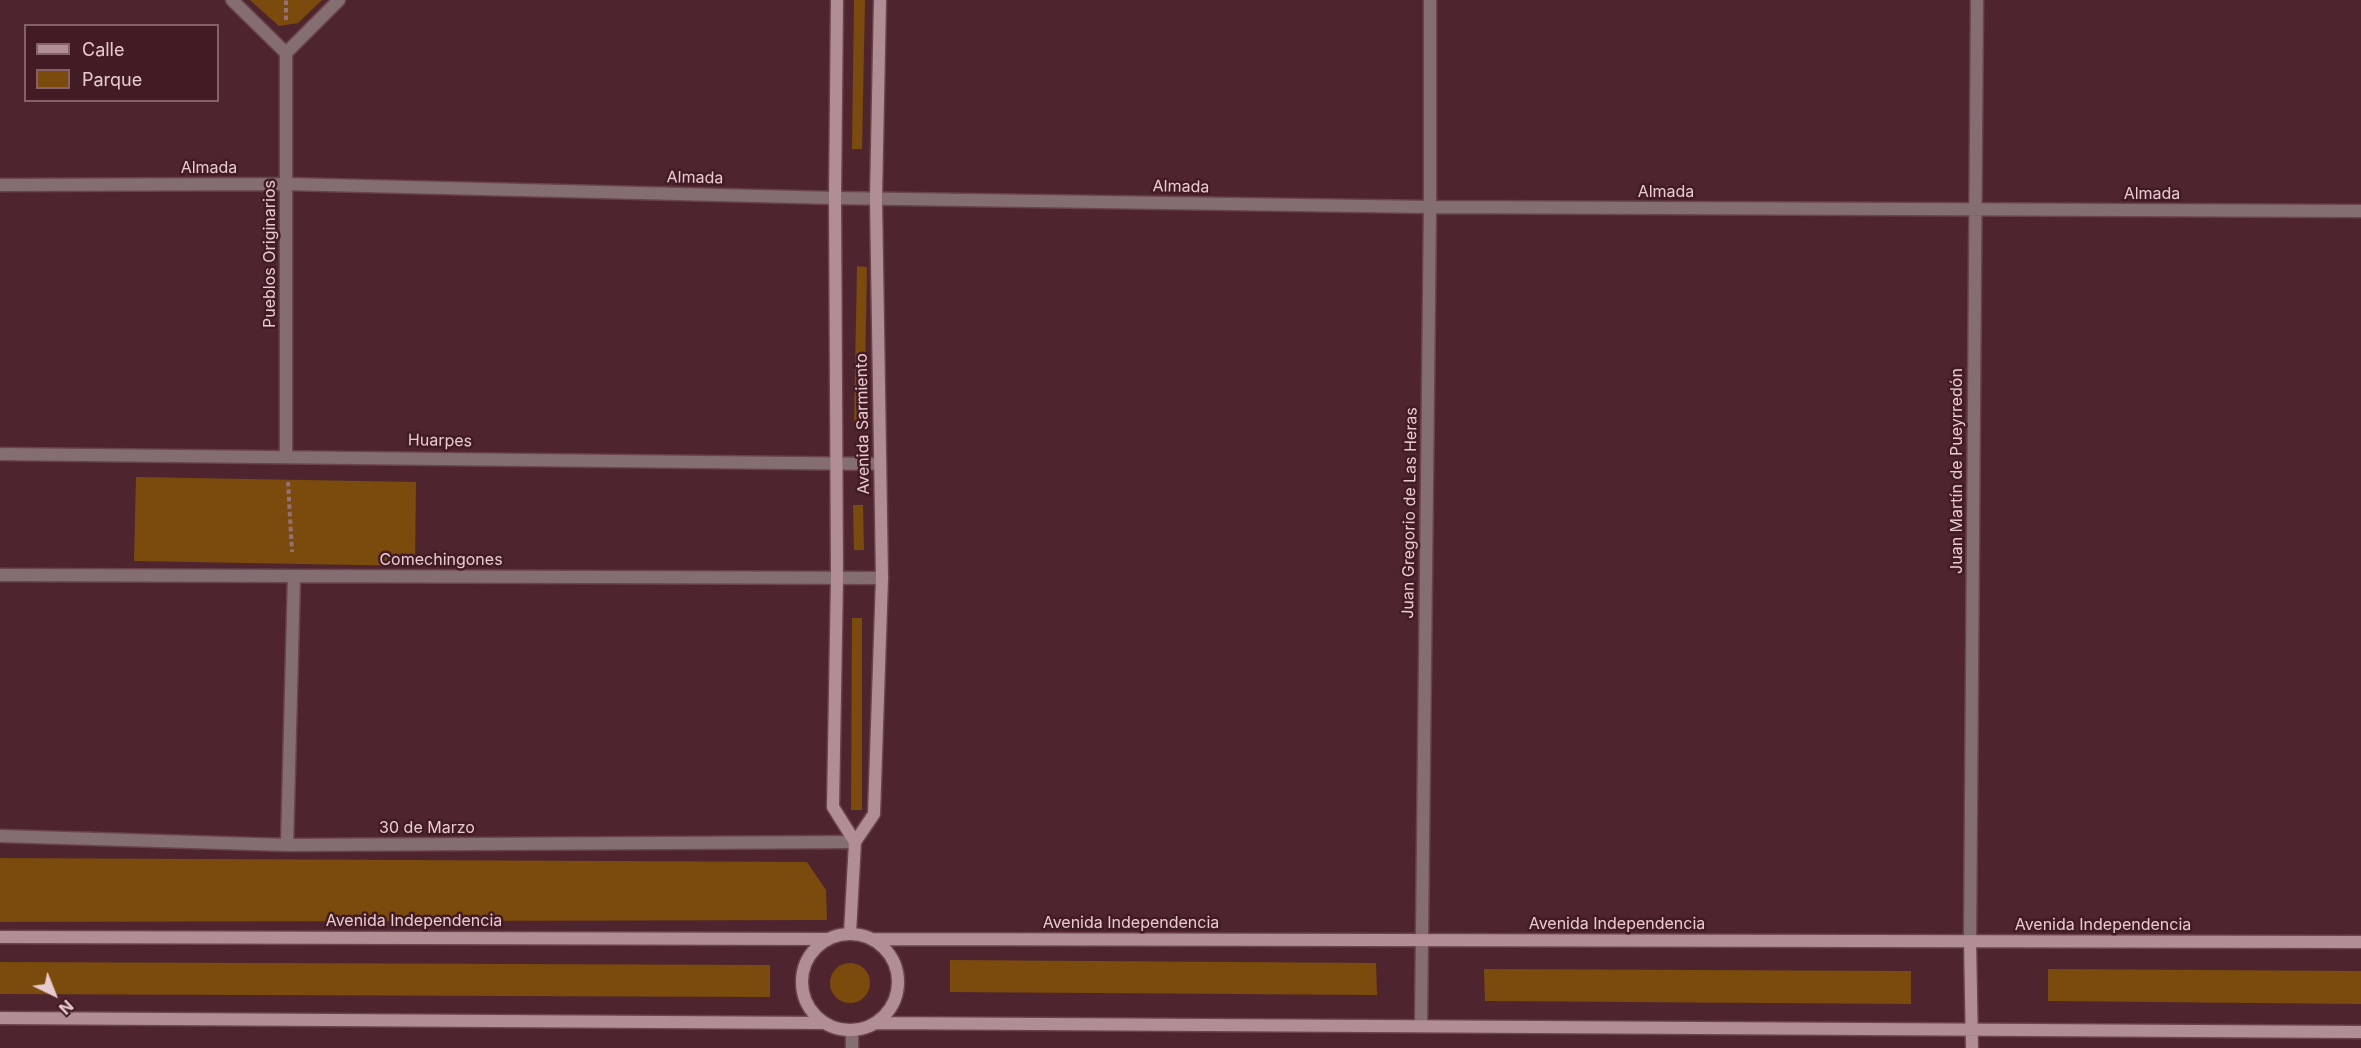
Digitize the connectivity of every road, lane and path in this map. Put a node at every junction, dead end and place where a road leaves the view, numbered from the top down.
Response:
1 (232, 0) edge
2 (339, 0) edge
3 (837, 0) edge
4 (880, 0) edge
5 (1430, 0) edge
6 (1977, 0) edge
7 (286, 53) junction
8 (286, 184) junction
9 (0, 185) edge
10 (835, 198) junction
11 (876, 198) junction
12 (1430, 207) junction
13 (1976, 210) junction
14 (2361, 211) edge
15 (0, 454) edge
16 (286, 456) junction
17 (837, 462) junction
18 (880, 464) junction
19 (0, 575) edge
20 (294, 577) junction
21 (837, 577) junction
22 (882, 578) junction
23 (0, 836) edge
24 (855, 842) junction
25 (287, 845) junction
26 (850, 933) junction
27 (0, 937) edge
28 (828, 939) junction
29 (872, 939) junction
30 (1421, 940) junction
31 (1970, 942) junction
32 (2361, 942) edge
33 (0, 1018) edge
34 (824, 1023) junction
35 (875, 1023) junction
36 (1421, 1026) junction
37 (852, 1030) junction
38 (1972, 1030) junction
39 (2361, 1032) edge
40 (852, 1048) edge
41 (1972, 1048) edge

1 - 7 street
2 - 7 street
3 - 10 main road, Avenida Sarmiento
4 - 11 main road, Avenida Sarmiento
5 - 12 street, Juan Gregorio de Las Heras
6 - 13 street, Juan Martín de Pueyrredón
7 - 8 street, Pueblos Originarios
8 - 9 street, Almada
8 - 10 street, Almada
8 - 16 street, Pueblos Originarios
10 - 11 street, Almada
10 - 17 main road, Avenida Sarmiento
11 - 12 street, Almada
11 - 18 main road, Avenida Sarmiento
12 - 13 street, Almada
12 - 30 street, Juan Gregorio de Las Heras
13 - 14 street, Almada
13 - 31 street, Juan Martín de Pueyrredón
15 - 16 street, Huarpes
16 - 17 street, Huarpes
16 - 20 path
17 - 18 street, Huarpes
17 - 21 main road, Avenida Sarmiento
18 - 22 main road, Avenida Sarmiento
19 - 20 street, Comechingones
20 - 21 street, Comechingones
20 - 25 street
21 - 22 street, Comechingones
21 - 24 main road, Avenida Sarmiento
22 - 24 main road, Avenida Sarmiento
23 - 25 street, 30 de Marzo
24 - 25 street, 30 de Marzo
24 - 26 main road
26 - 28 main road
26 - 29 main road
27 - 28 main road, Avenida Independencia
28 - 34 main road
29 - 30 main road, Avenida Independencia
29 - 35 main road
30 - 31 main road, Avenida Independencia
30 - 36 street, Juan Gregorio de Las Heras
31 - 32 main road, Avenida Independencia
31 - 38 main road
33 - 34 main road
34 - 37 main road
35 - 36 main road
35 - 37 main road
36 - 38 main road
37 - 40 street
38 - 39 main road
38 - 41 main road

